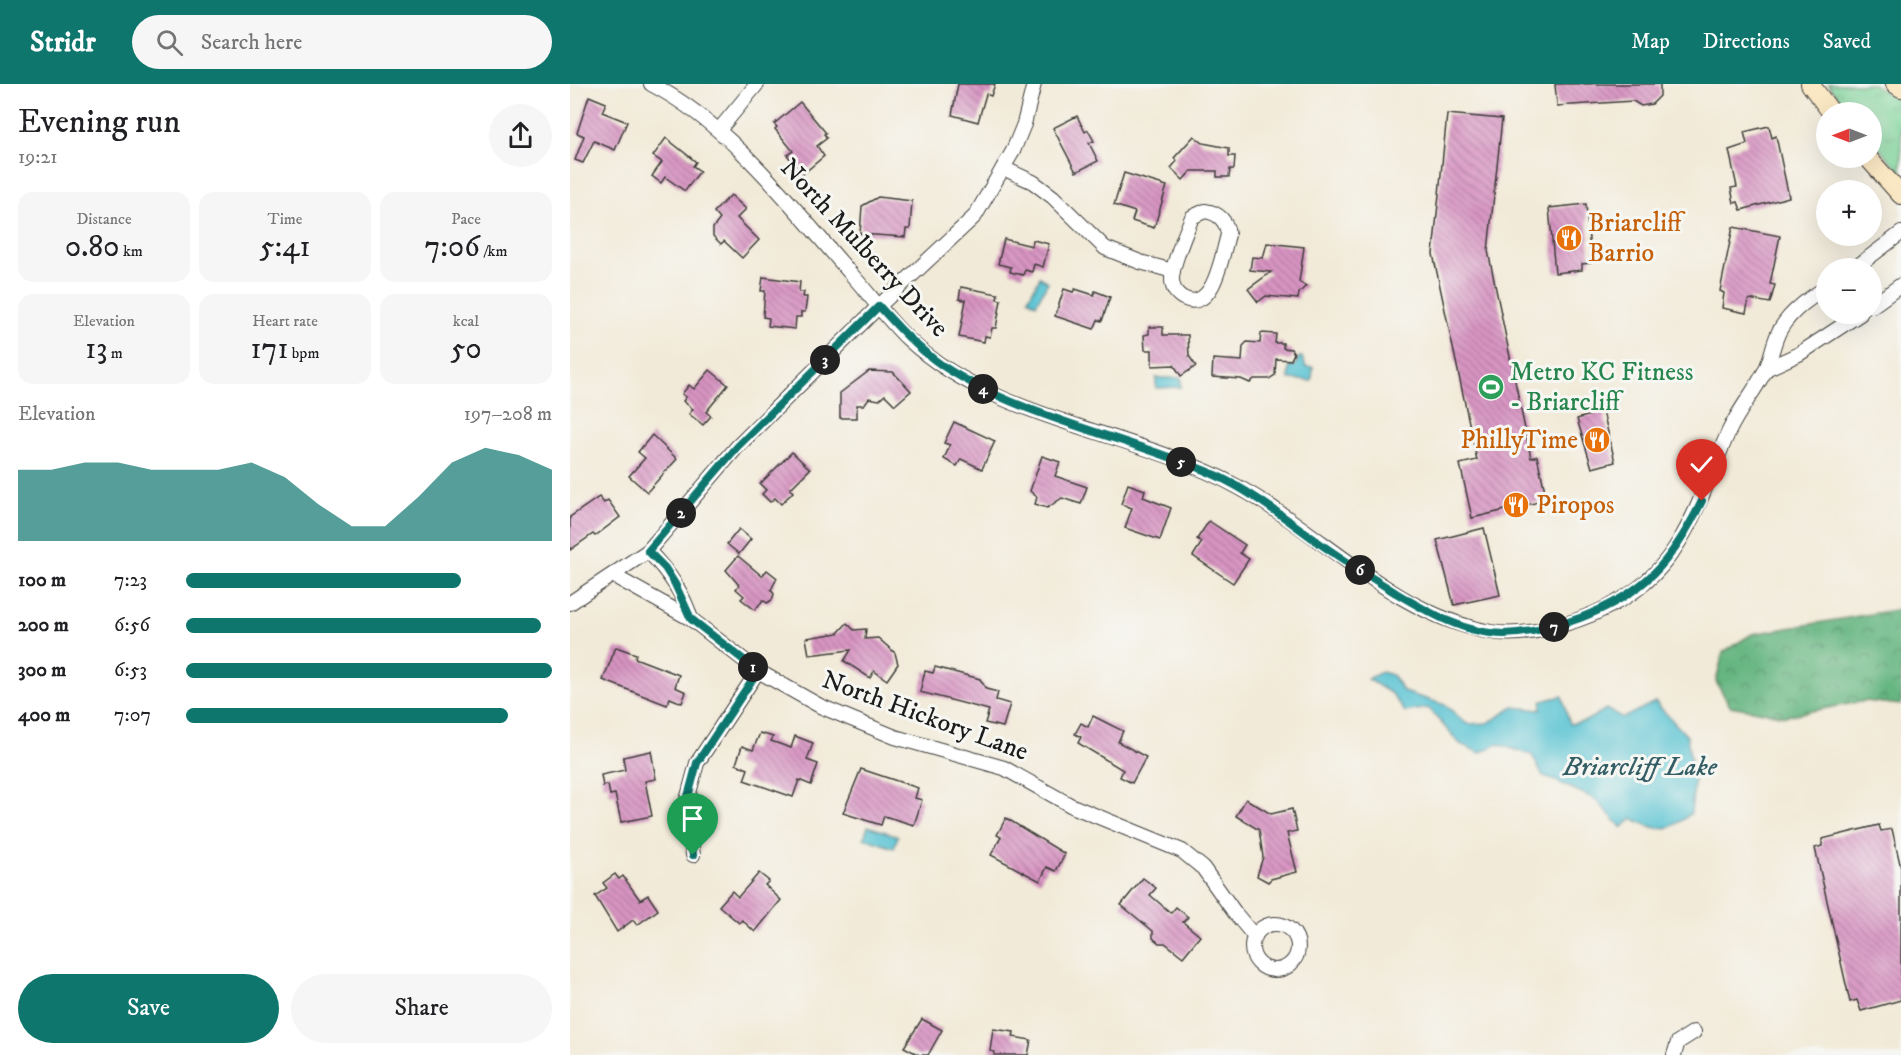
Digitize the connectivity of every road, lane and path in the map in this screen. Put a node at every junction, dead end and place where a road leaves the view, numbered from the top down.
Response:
1 (651, 84) edge
2 (758, 84) edge
3 (1034, 84) edge
4 (1810, 84) edge
5 (1895, 84) edge
6 (1901, 88) edge
7 (1824, 102) edge
8 (719, 130) junction
9 (1003, 168) junction
10 (1877, 168) edge
11 (1901, 195) edge
12 (1901, 233) edge
13 (1868, 258) edge
14 (1173, 271) junction
15 (1901, 285) edge
16 (1816, 294) edge
17 (1882, 299) edge
18 (879, 306) junction
19 (1845, 324) edge
20 (1766, 369) junction
21 (648, 551) junction
22 (614, 576) junction
23 (570, 603) edge
24 (691, 619) junction
25 (758, 671) junction
26 (693, 855) dead end
27 (1255, 937) dead end
28 (1694, 1032) dead end
29 (1674, 1055) edge

1 - 8 street, North Mulberry Drive
2 - 8 street
3 - 9 street
4 - 7 main road
5 - 6 main road
8 - 18 street, North Mulberry Drive
9 - 14 street
9 - 18 street
10 - 11 main road
12 - 13 street
14 - 14 street
15 - 17 street
16 - 20 street, North Mulberry Drive
18 - 20 street, North Mulberry Drive
18 - 21 street
19 - 20 street
21 - 22 street
21 - 24 street, North Hickory Lane
22 - 23 street
22 - 24 street, North Hickory Lane
24 - 25 street, North Hickory Lane
25 - 26 street
25 - 27 street, North Hickory Lane
28 - 29 street

